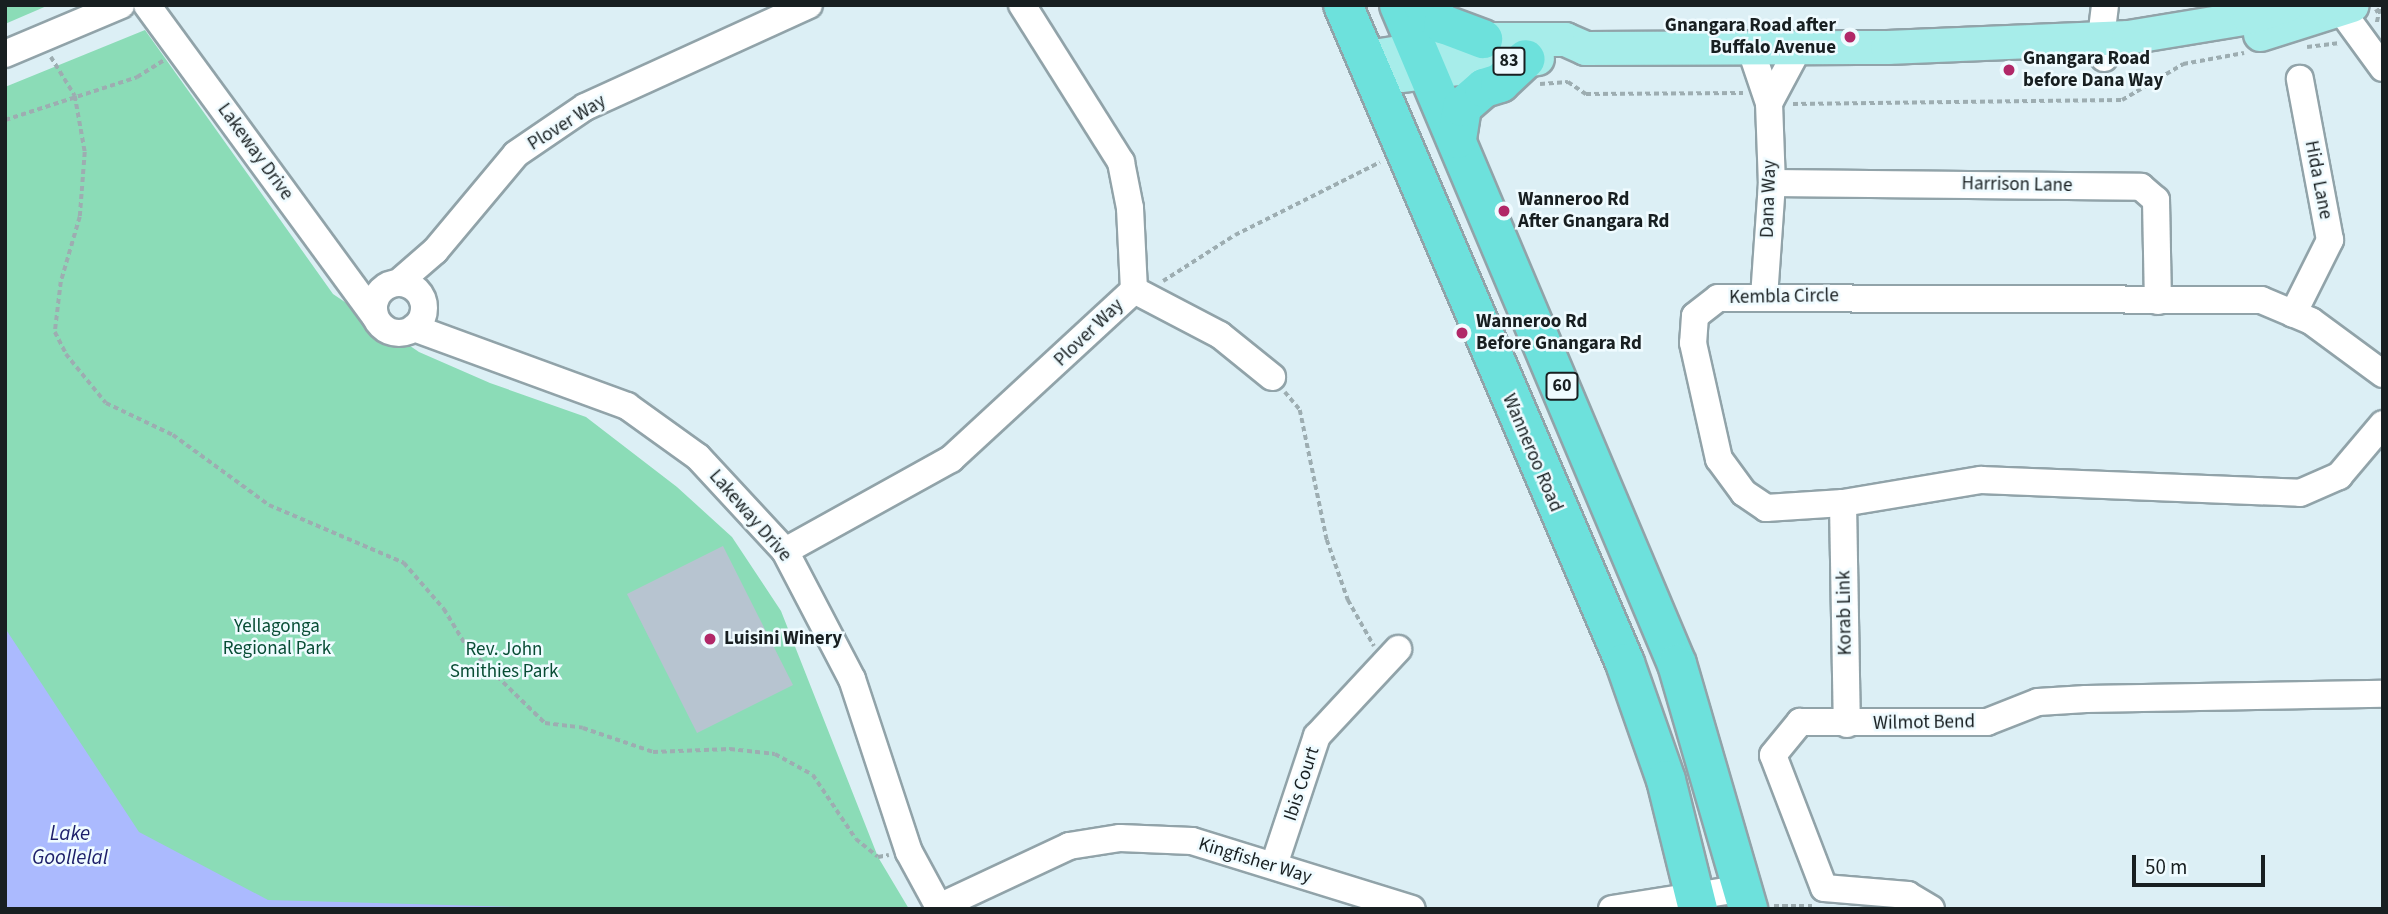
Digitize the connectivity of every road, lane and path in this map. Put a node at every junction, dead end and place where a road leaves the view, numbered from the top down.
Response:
1 (121, 5) edge
2 (147, 5) edge
3 (166, 5) edge
4 (809, 5) edge
5 (1022, 5) edge
6 (1343, 5) edge
7 (1399, 5) edge
8 (1423, 5) edge
9 (2105, 5) edge
10 (2120, 5) edge
11 (2287, 5) edge
12 (2356, 17) edge
13 (1483, 39) junction
14 (40, 40) junction
15 (178, 45) junction
16 (1750, 47) junction
17 (1799, 47) junction
18 (2116, 47) junction
19 (2300, 47) dead end
20 (1585, 48) junction
21 (2251, 52) dead end
22 (5, 54) edge
23 (1425, 60) junction
24 (1371, 68) junction
25 (2383, 68) edge
26 (1527, 72) junction
27 (2300, 79) dead end
28 (75, 96) junction
29 (1769, 103) junction
30 (5, 120) edge
31 (1457, 139) junction
32 (1405, 152) junction
33 (1772, 183) junction
34 (435, 251) junction
35 (338, 262) junction
36 (392, 284) junction
37 (1140, 293) junction
38 (1764, 296) junction
39 (2158, 301) junction
40 (2293, 314) junction
41 (415, 319) junction
42 (371, 325) junction
43 (2383, 374) edge
44 (1272, 377) joint
45 (2383, 424) edge
46 (1843, 503) junction
47 (785, 551) junction
48 (1390, 655) joint
49 (2383, 694) edge
50 (1847, 724) junction
51 (890, 846) dead end
52 (893, 855) junction
53 (898, 864) dead end
54 (1275, 865) junction
55 (1746, 899) edge
56 (1697, 903) edge
57 (940, 908) edge
58 (1412, 909) edge
59 (1612, 909) edge
60 (1931, 909) edge

1 - 14 street
2 - 15 street, Lakeway Drive
3 - 15 street, Lakeway Drive
4 - 34 street, Plover Way
5 - 37 street, Plover Way
6 - 24 highway, Wanneroo Road
7 - 23 highway, 60
8 - 13 highway, 83
9 - 18 street
10 - 18 street
11 - 18 main road, 83
12 - 18 main road, 83
12 - 19 path
12 - 25 street
13 - 20 main road, 83
13 - 23 main road, 83
14 - 22 street
14 - 28 path
15 - 28 path
15 - 35 street, Lakeway Drive
16 - 17 main road, 83
16 - 20 main road, 83
16 - 29 street, Dana Way
17 - 18 main road, 83
17 - 29 street
20 - 26 main road, 83
21 - 29 path
23 - 24 main road, 83
23 - 26 main road, 83
23 - 31 highway, 60
24 - 32 highway, Wanneroo Road
26 - 29 path
26 - 31 highway
27 - 40 street, Hida Lane
28 - 30 path
28 - 52 path
29 - 33 street, Dana Way
31 - 55 highway, 60
32 - 37 path
32 - 56 highway, Wanneroo Road
33 - 38 street, Dana Way
33 - 39 street, Harrison Lane
34 - 36 street, Plover Way
34 - 41 street, Plover Way
35 - 36 street, Lakeway Drive
35 - 42 street, Lakeway Drive
36 - 41 street, Lakeway Drive
36 - 42 street
37 - 44 street
37 - 47 street, Plover Way
38 - 39 street, Kembla Circle
38 - 46 street, Kembla Circle
39 - 40 street, Kembla Circle
40 - 43 street, Kembla Circle
41 - 42 path
41 - 42 street
41 - 47 street, Lakeway Drive
44 - 48 path
45 - 46 street, Kembla Circle
46 - 50 street, Korab Link
47 - 57 street, Lakeway Drive
48 - 54 street, Ibis Court
49 - 50 street, Wilmot Bend
50 - 60 street, Wilmot Bend
51 - 52 path
52 - 53 path
54 - 57 street, Kingfisher Way
54 - 58 street, Kingfisher Way
55 - 56 street
56 - 59 street

